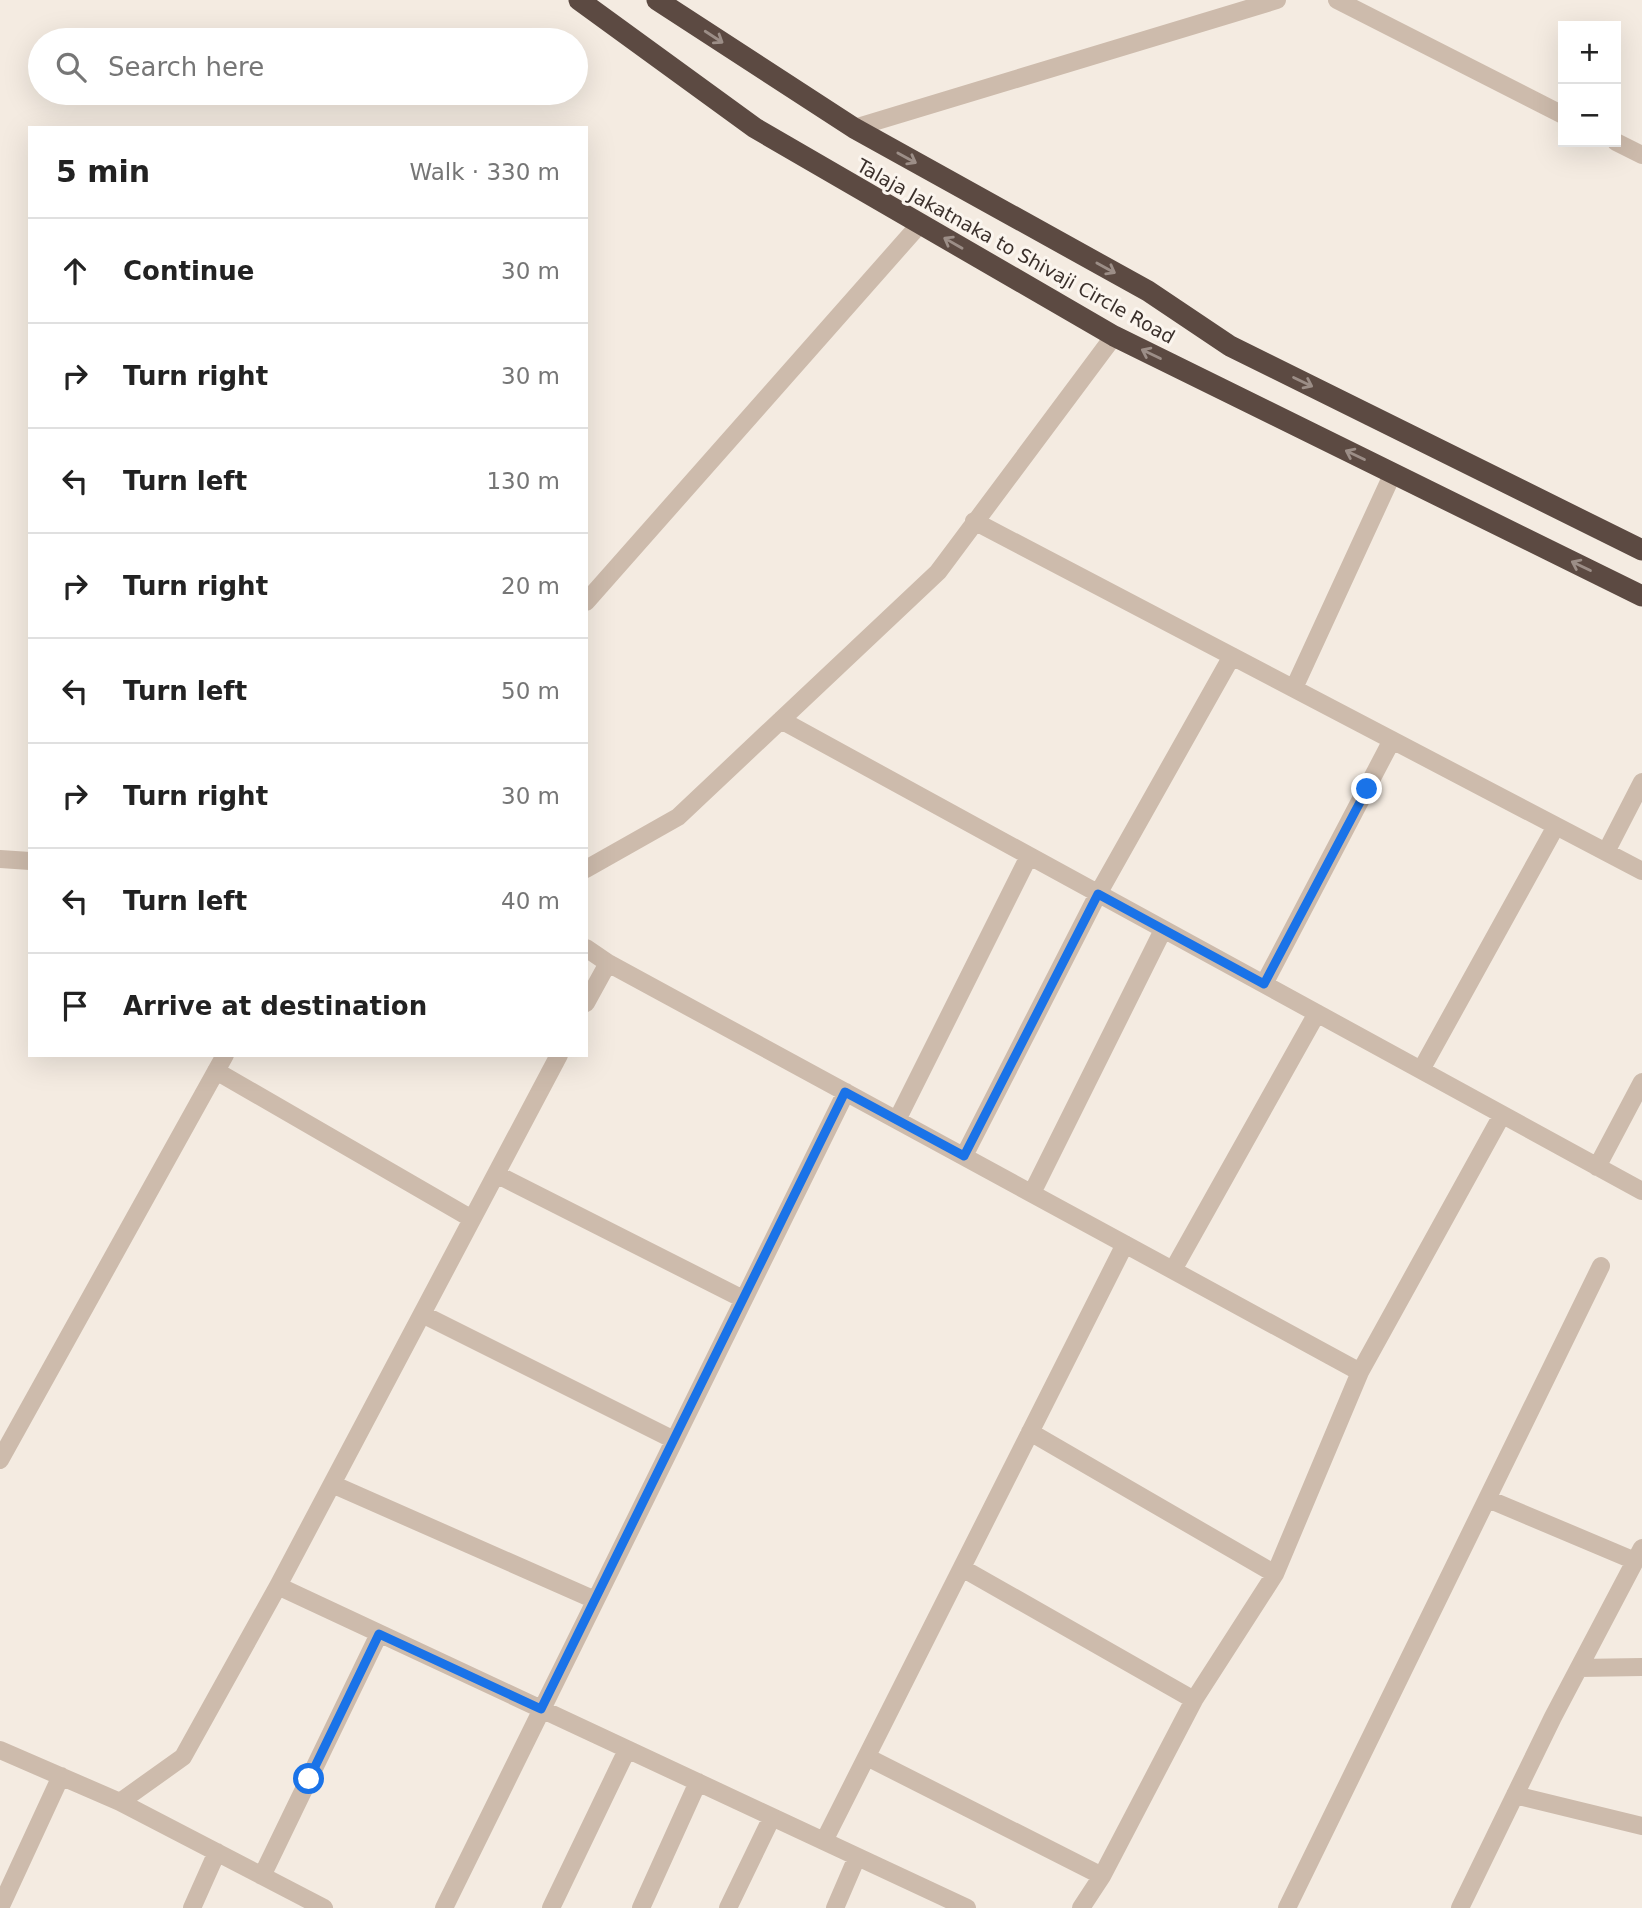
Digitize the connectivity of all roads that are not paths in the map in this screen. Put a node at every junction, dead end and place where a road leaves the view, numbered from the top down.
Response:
1 (579, 0) edge
2 (657, 0) edge
3 (1277, 0) edge
4 (1337, 0) edge
5 (1558, 112) edge
6 (853, 128) junction
7 (1621, 144) edge
8 (1642, 155) edge
9 (920, 224) junction
10 (1114, 336) junction
11 (1393, 473) junction
12 (974, 521) junction
13 (1642, 550) edge
14 (1642, 596) edge
15 (588, 600) edge
16 (1232, 656) junction
17 (1294, 688) junction
18 (781, 720) junction
19 (1392, 740) junction
20 (1642, 782) edge
21 (1556, 826) junction
22 (1606, 852) junction
23 (1029, 856) junction
24 (0, 859) edge
25 (28, 861) edge
26 (588, 868) edge
27 (1642, 871) edge
28 (1098, 894) junction
29 (1163, 929) junction
30 (588, 949) edge
31 (608, 963) junction
32 (1264, 984) junction
33 (588, 999) edge
34 (1317, 1013) junction
35 (224, 1057) edge
36 (558, 1057) edge
37 (1420, 1070) junction
38 (216, 1072) junction
39 (1642, 1082) edge
40 (845, 1092) junction
41 (1502, 1115) junction
42 (897, 1120) junction
43 (964, 1156) junction
44 (1597, 1167) junction
45 (496, 1174) junction
46 (1642, 1191) edge
47 (1032, 1193) junction
48 (472, 1219) junction
49 (1125, 1244) junction
50 (1601, 1266) dead end
51 (1173, 1270) junction
52 (743, 1299) junction
53 (422, 1314) junction
54 (1360, 1372) junction
55 (1030, 1432) junction
56 (674, 1440) junction
57 (0, 1460) edge
58 (332, 1483) junction
59 (1488, 1499) junction
60 (1640, 1553) edge
61 (962, 1568) junction
62 (1275, 1574) junction
63 (278, 1586) junction
64 (594, 1600) junction
65 (379, 1634) junction
66 (1642, 1667) edge
67 (1578, 1668) junction
68 (1194, 1700) junction
69 (541, 1709) junction
70 (0, 1750) edge
71 (627, 1750) junction
72 (866, 1757) junction
73 (61, 1776) junction
74 (698, 1782) junction
75 (1515, 1795) junction
76 (120, 1802) junction
77 (772, 1817) junction
78 (1642, 1826) edge
79 (824, 1841) junction
80 (217, 1852) junction
81 (857, 1857) junction
82 (262, 1876) junction
83 (1102, 1876) junction
84 (0, 1908) edge
85 (192, 1908) edge
86 (324, 1908) edge
87 (444, 1908) edge
88 (551, 1908) edge
89 (641, 1908) edge
90 (729, 1908) edge
91 (835, 1908) edge
92 (967, 1908) edge
93 (1081, 1908) edge
94 (1287, 1908) edge
95 (1460, 1908) edge

1 - 9 highway, Talaja Jakatnaka to Shivaji Circle Road
2 -> 6 highway, Talaja Jakatnaka to Shivaji Circle Road
3 - 6 street
4 - 5 street
6 -> 13 highway, Talaja Jakatnaka to Shivaji Circle Road
7 - 8 street
10 -> 9 highway, Talaja Jakatnaka to Shivaji Circle Road
9 - 15 street
11 -> 10 highway, Talaja Jakatnaka to Shivaji Circle Road
10 - 12 street
14 -> 11 highway, Talaja Jakatnaka to Shivaji Circle Road
11 - 17 street
12 - 16 street
12 - 18 street
16 - 17 street
16 - 28 street
17 - 19 street
18 - 23 street
18 - 26 street
19 - 21 street
19 - 32 street
20 - 22 street
21 - 22 street
21 - 37 street
22 - 27 street
23 - 28 street
23 - 42 street
24 - 25 street
28 - 29 street
28 - 43 street
29 - 32 street
29 - 47 street
30 - 31 street
31 - 33 street
31 - 40 street
32 - 34 street
34 - 37 street
34 - 51 street
35 - 38 street
36 - 45 street
37 - 41 street
38 - 48 street
38 - 57 street
39 - 44 street
40 - 42 street
40 - 52 street
41 - 44 street
41 - 54 street
42 - 43 street
43 - 47 street
44 - 46 street
45 - 48 street
45 - 52 street
47 - 49 street
48 - 53 street
49 - 51 street
49 - 55 street
50 - 59 street
51 - 54 street
52 - 56 street
53 - 56 street
53 - 58 street
54 - 62 street
55 - 61 street
55 - 62 street
56 - 64 street
58 - 63 street
58 - 64 street
59 - 60 street
59 - 94 street
60 - 67 street
61 - 68 street
61 - 72 street
62 - 68 street
63 - 65 street
63 - 76 street
64 - 69 street
65 - 69 street
65 - 82 street
66 - 67 street
67 - 75 street
68 - 83 street
69 - 71 street
69 - 87 street
70 - 73 street
71 - 74 street
71 - 88 street
72 - 79 street
72 - 83 street
73 - 76 street
73 - 84 street
74 - 77 street
74 - 89 street
75 - 78 street
75 - 95 street
76 - 80 street
77 - 79 street
77 - 90 street
79 - 81 street
80 - 82 street
80 - 85 street
81 - 91 street
81 - 92 street
82 - 86 street
83 - 93 street

